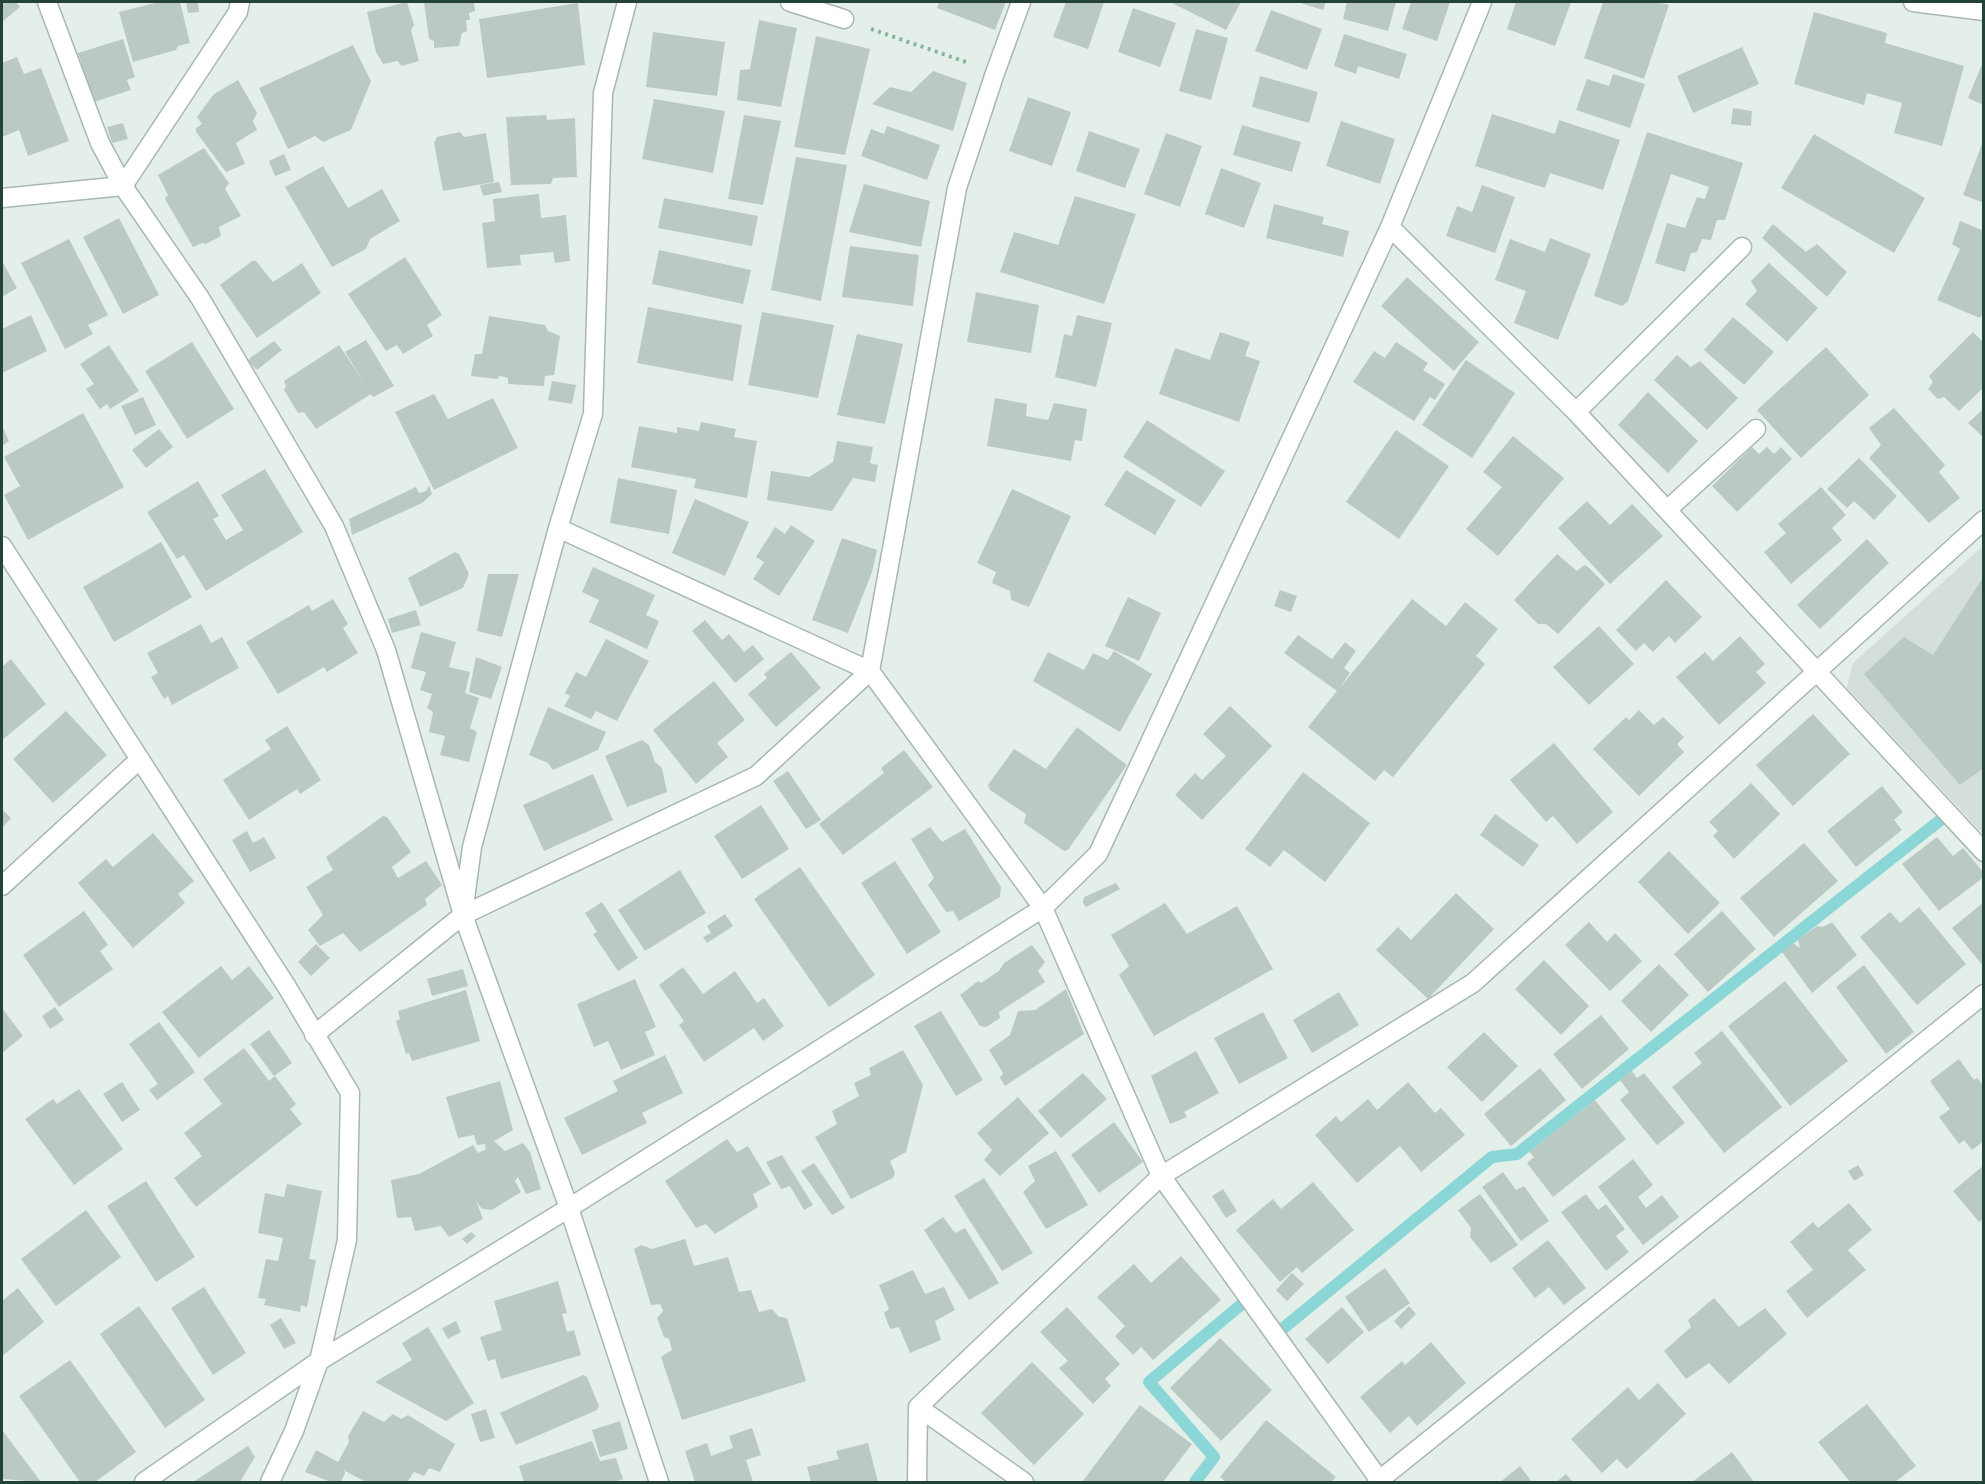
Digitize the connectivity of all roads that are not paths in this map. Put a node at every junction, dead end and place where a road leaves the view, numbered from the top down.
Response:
1 (47, 2) edge
2 (240, 2) edge
3 (627, 2) edge
4 (790, 2) edge
5 (1021, 2) edge
6 (1482, 2) edge
7 (1913, 2) edge
8 (1983, 11) edge
9 (844, 19) road end
10 (123, 186) junction
11 (2, 198) edge
12 (1390, 227) junction
13 (1742, 247) dead end
14 (1576, 412) junction
15 (1756, 429) dead end
16 (1667, 510) junction
17 (1983, 520) edge
18 (558, 528) junction
19 (2, 546) edge
20 (1816, 670) junction
21 (870, 671) junction
22 (140, 759) junction
23 (1983, 852) edge
24 (2, 886) edge
25 (1043, 908) junction
26 (463, 915) junction
27 (1983, 994) edge
28 (314, 1035) junction
29 (1161, 1176) junction
30 (569, 1208) junction
31 (319, 1361) junction
32 (918, 1407) junction
33 (1379, 1481) edge
34 (144, 1482) edge
35 (270, 1482) edge
36 (659, 1482) edge
37 (917, 1482) edge
38 (1024, 1482) edge

1 - 10 street
2 - 10 street
3 - 18 street
4 - 9 street
5 - 21 street
6 - 12 street
7 - 8 street
10 - 11 street
10 - 26 street
12 - 14 street
12 - 25 street
13 - 14 street
14 - 16 street
15 - 16 street
16 - 20 street
17 - 20 street
18 - 21 street
18 - 26 street
19 - 22 street
20 - 23 street
20 - 29 street
21 - 25 street
21 - 26 street
22 - 24 street
22 - 28 street
25 - 29 street
25 - 30 street
26 - 28 street
26 - 30 street
27 - 33 street
28 - 31 street
29 - 32 street
29 - 33 street
30 - 31 street
30 - 36 street
31 - 34 street
31 - 35 street
32 - 37 street
32 - 38 street

